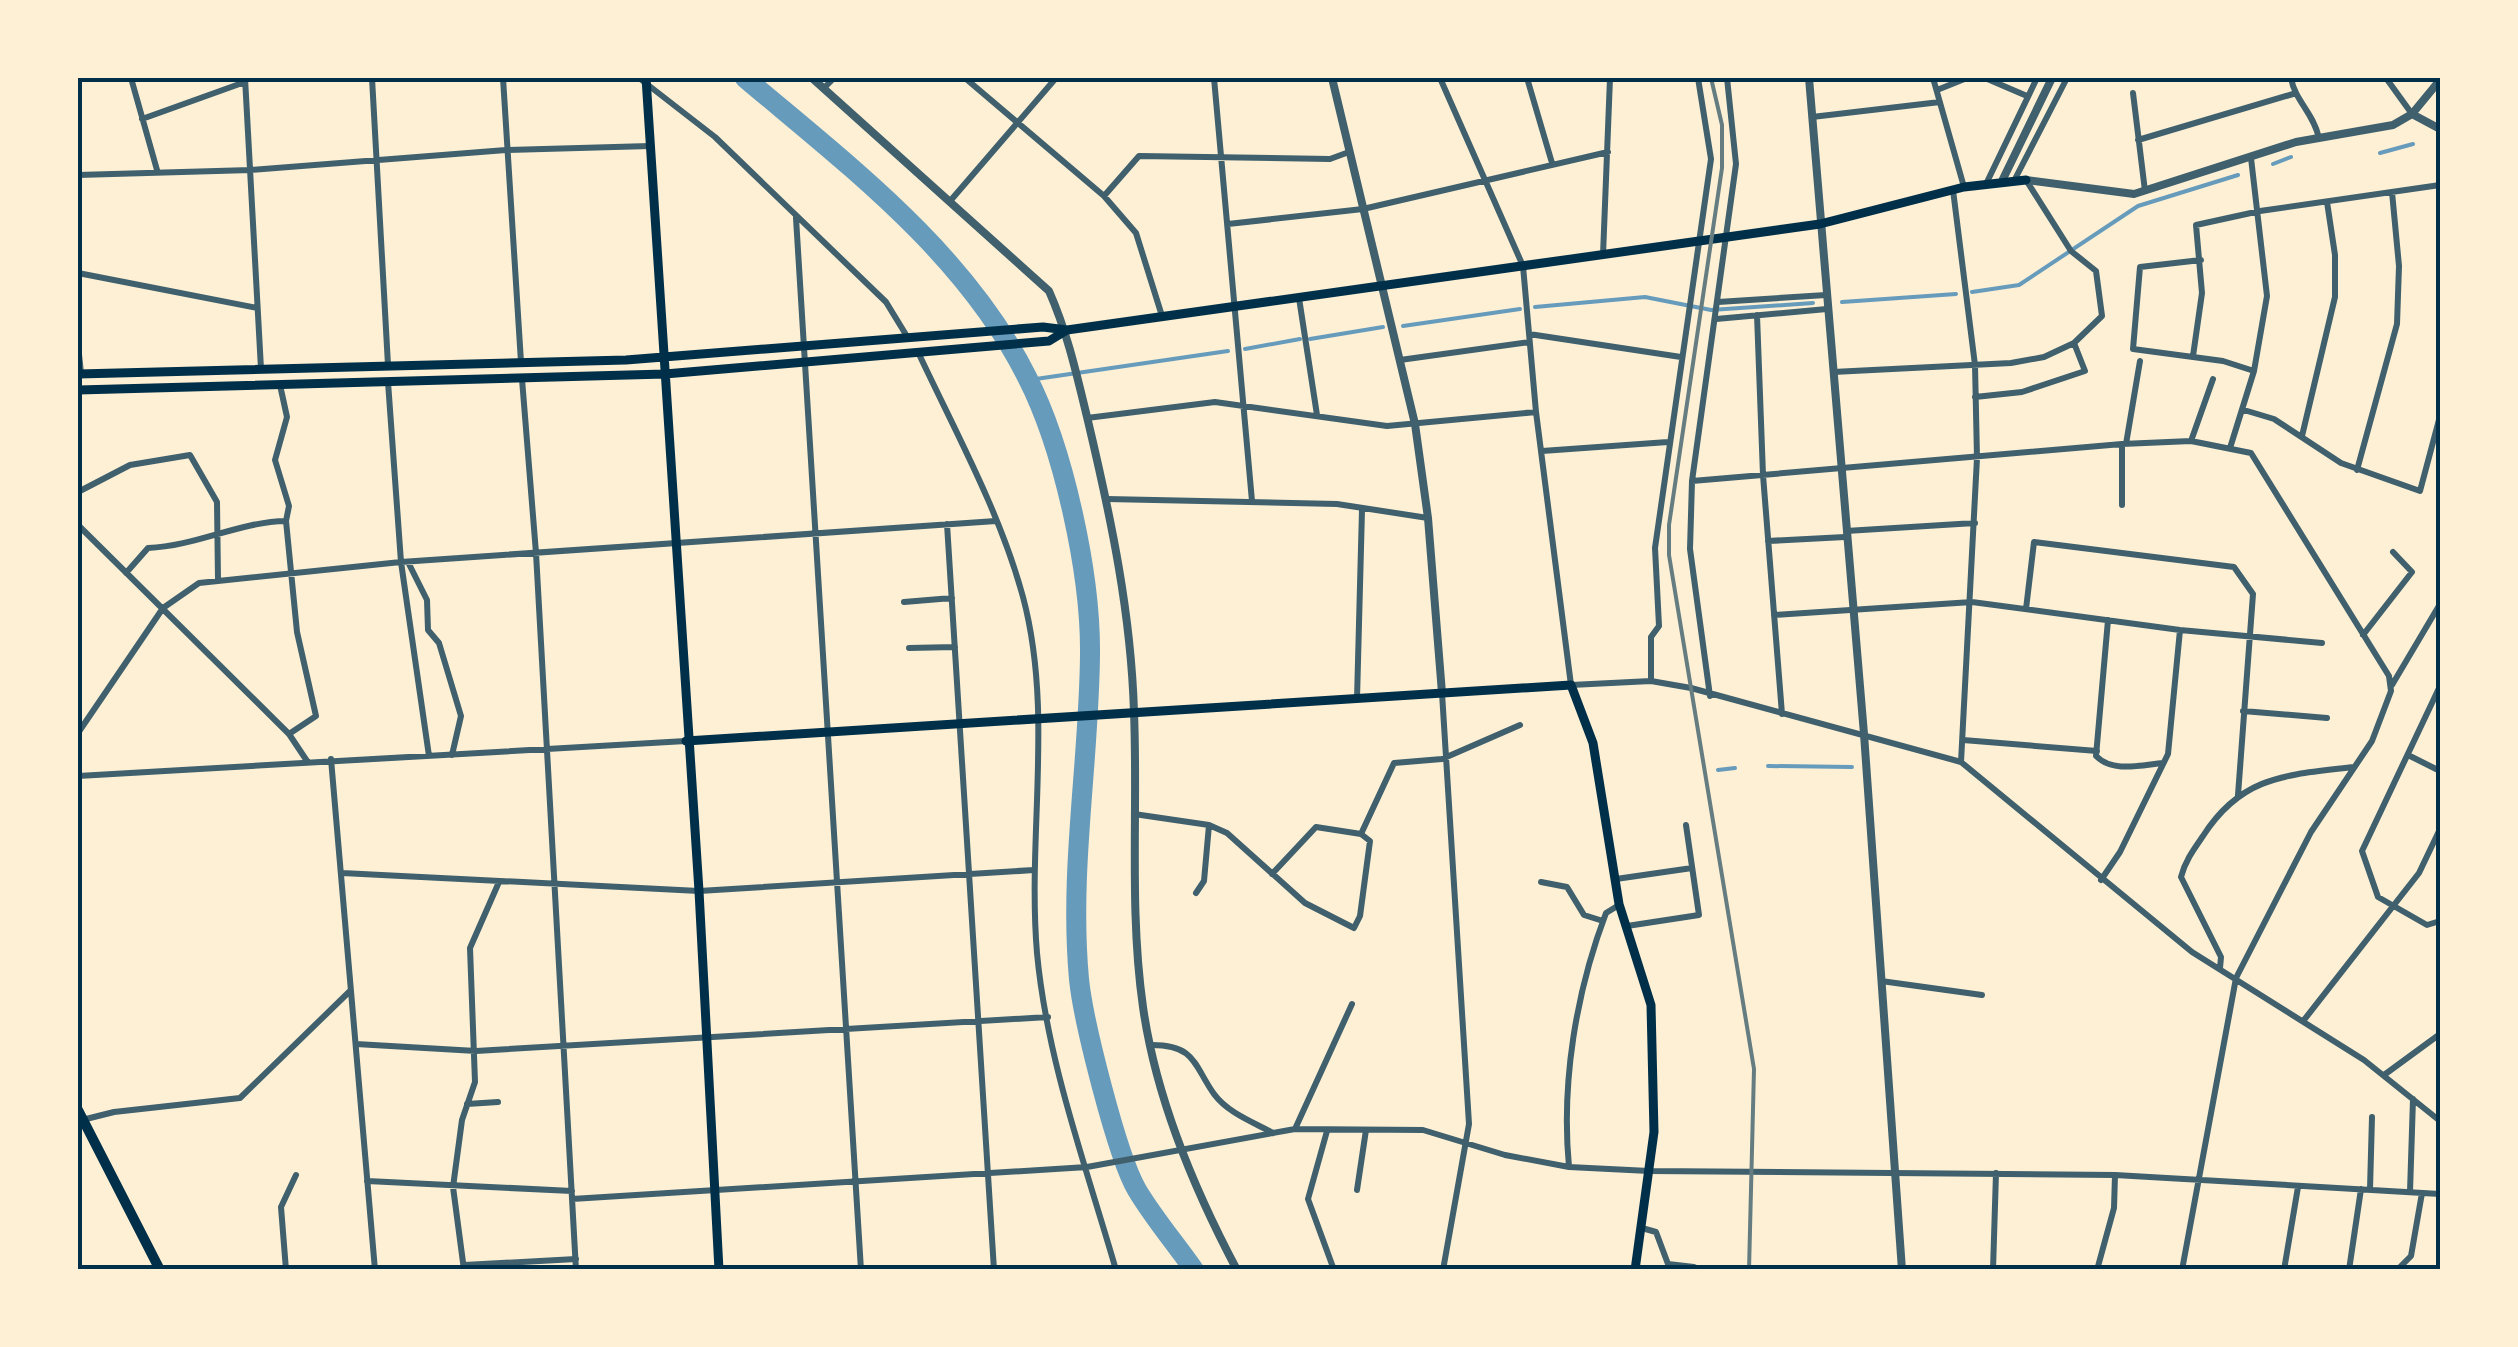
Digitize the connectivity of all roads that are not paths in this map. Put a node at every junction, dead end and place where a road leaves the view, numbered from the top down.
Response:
1 (131, 78) edge
2 (372, 78) edge
3 (502, 78) edge
4 (812, 78) edge
5 (834, 78) edge
6 (967, 78) edge
7 (1058, 78) edge
8 (1214, 78) edge
9 (1332, 78) edge
10 (1440, 78) edge
11 (1527, 78) edge
12 (1610, 78) edge
13 (1698, 78) edge
14 (1727, 78) edge
15 (1809, 78) edge
16 (1933, 78) edge
17 (1967, 78) edge
18 (1984, 78) edge
19 (2037, 78) edge
20 (2052, 78) edge
21 (2067, 78) edge
22 (2291, 78) edge
23 (2386, 78) edge
24 (245, 80) edge
25 (644, 80) edge
26 (2440, 80) edge
27 (824, 89) junction
28 (1937, 90) junction
29 (2133, 93) dead end
30 (2292, 94) junction
31 (2027, 96) junction
32 (1940, 102) junction
33 (2412, 114) junction
34 (1812, 117) junction
35 (142, 118) junction
36 (1016, 123) junction
37 (2440, 129) edge
38 (2320, 138) junction
39 (2138, 140) junction
40 (650, 146) junction
41 (506, 150) junction
42 (1349, 152) junction
43 (1608, 152) junction
44 (1220, 155) junction
45 (2251, 158) junction
46 (376, 161) junction
47 (1552, 163) junction
48 (157, 170) junction
49 (251, 170) junction
50 (78, 175) edge
51 (2004, 179) junction
52 (2021, 179) junction
53 (1482, 182) junction
54 (1987, 182) junction
55 (2440, 184) edge
56 (1958, 189) junction
57 (2145, 190) junction
58 (2392, 192) junction
59 (1104, 196) junction
60 (951, 200) junction
61 (2327, 202) junction
62 (1362, 209) junction
63 (2260, 210) junction
64 (796, 218) junction
65 (1228, 224) junction
66 (1820, 224) junction
67 (1728, 236) junction
68 (1700, 240) junction
69 (1603, 255) junction
70 (2201, 260) junction
71 (1522, 266) junction
72 (78, 273) edge
73 (1381, 287) junction
74 (1826, 295) junction
75 (1299, 298) junction
76 (1718, 304) junction
77 (1232, 307) junction
78 (257, 308) junction
79 (1827, 309) junction
80 (1757, 315) junction
81 (1162, 317) junction
82 (1716, 318) junction
83 (1067, 330) junction
84 (908, 338) junction
85 (1529, 338) junction
86 (2074, 343) junction
87 (78, 345) edge
88 (804, 346) junction
89 (918, 351) junction
90 (1681, 356) junction
91 (2194, 356) junction
92 (664, 357) junction
93 (1400, 360) junction
94 (2140, 361) dead end
95 (521, 362) junction
96 (803, 363) junction
97 (1975, 364) junction
98 (388, 365) junction
99 (261, 370) junction
100 (1832, 372) junction
101 (2254, 372) junction
102 (79, 374) edge
103 (665, 374) junction
104 (2213, 379) dead end
105 (522, 380) junction
106 (388, 382) junction
107 (280, 385) junction
108 (78, 390) edge
109 (1975, 397) junction
110 (1240, 406) junction
111 (2244, 410) junction
112 (1536, 412) junction
113 (1317, 415) junction
114 (2440, 416) edge
115 (1087, 418) junction
116 (1415, 424) junction
117 (2302, 436) junction
118 (2190, 441) junction
119 (1668, 442) junction
120 (2124, 444) junction
121 (2230, 448) junction
122 (1542, 451) junction
123 (1976, 458) junction
124 (1842, 468) junction
125 (2357, 470) junction
126 (1763, 475) junction
127 (1692, 481) junction
128 (78, 492) edge
129 (1107, 499) junction
130 (1252, 501) junction
131 (2122, 506) dead end
132 (1362, 510) junction
133 (1428, 518) junction
134 (996, 520) junction
135 (286, 522) junction
136 (1975, 523) junction
137 (78, 524) edge
138 (947, 524) junction
139 (816, 532) junction
140 (220, 533) junction
141 (1845, 534) junction
142 (1768, 540) junction
143 (674, 544) junction
144 (2393, 552) dead end
145 (536, 553) junction
146 (405, 562) junction
147 (126, 572) junction
148 (290, 572) junction
149 (218, 580) junction
150 (952, 598) junction
151 (904, 602) dead end
152 (1972, 602) junction
153 (2440, 604) edge
154 (163, 608) junction
155 (2026, 609) junction
156 (1852, 611) junction
157 (1774, 615) junction
158 (2108, 620) junction
159 (2180, 630) junction
160 (2362, 636) junction
161 (2248, 638) junction
162 (2322, 643) dead end
163 (955, 647) junction
164 (910, 648) dead end
165 (1651, 681) junction
166 (1571, 685) junction
167 (2391, 686) junction
168 (2440, 686) edge
169 (1442, 693) junction
170 (1710, 696) junction
171 (1357, 699) junction
172 (2243, 711) junction
173 (1134, 714) junction
174 (1782, 714) junction
175 (1040, 718) junction
176 (2327, 718) dead end
177 (960, 724) junction
178 (1520, 725) dead end
179 (78, 733) edge
180 (830, 733) junction
181 (290, 734) junction
182 (1864, 734) junction
183 (686, 740) junction
184 (1963, 740) junction
185 (545, 748) junction
186 (2096, 751) junction
187 (452, 754) junction
188 (2408, 755) junction
189 (429, 756) junction
190 (1442, 759) junction
191 (331, 760) junction
192 (307, 761) junction
193 (1960, 762) junction
194 (2164, 762) junction
195 (2355, 767) junction
196 (2440, 771) edge
197 (78, 776) edge
198 (2238, 796) junction
199 (1134, 814) junction
200 (1686, 824) dead end
201 (1209, 825) junction
202 (2440, 829) edge
203 (1361, 834) junction
204 (1692, 868) junction
205 (1034, 870) junction
206 (342, 872) junction
207 (968, 874) junction
208 (1272, 874) junction
209 (1616, 879) junction
210 (2101, 880) junction
211 (499, 882) junction
212 (837, 882) junction
213 (1541, 882) dead end
214 (554, 884) junction
215 (699, 891) junction
216 (1196, 893) dead end
217 (1619, 904) junction
218 (2393, 909) junction
219 (2440, 921) edge
220 (1603, 922) junction
221 (1627, 926) junction
222 (2220, 968) junction
223 (2236, 978) junction
224 (1881, 980) junction
225 (352, 990) junction
226 (1982, 995) dead end
227 (1352, 1004) dead end
228 (1048, 1017) junction
229 (2304, 1020) junction
230 (978, 1023) junction
231 (846, 1031) junction
232 (2440, 1034) edge
233 (705, 1040) junction
234 (356, 1044) junction
235 (564, 1046) junction
236 (1152, 1046) junction
237 (476, 1050) junction
238 (2384, 1074) junction
239 (2413, 1098) junction
240 (498, 1102) dead end
241 (467, 1104) junction
242 (79, 1117) edge
243 (2372, 1117) dead end
244 (2440, 1121) edge
245 (1295, 1129) junction
246 (1366, 1130) junction
247 (1328, 1131) junction
248 (1274, 1134) junction
249 (1468, 1143) junction
250 (1182, 1150) junction
251 (1088, 1167) junction
252 (1569, 1167) junction
253 (1895, 1171) junction
254 (1649, 1172) junction
255 (1996, 1174) junction
256 (2115, 1174) junction
257 (296, 1175) dead end
258 (988, 1176) junction
259 (368, 1181) junction
260 (2200, 1182) junction
261 (856, 1183) junction
262 (2298, 1186) junction
263 (453, 1187) junction
264 (2366, 1189) junction
265 (1357, 1190) dead end
266 (714, 1192) junction
267 (2410, 1192) junction
268 (2422, 1192) junction
269 (2440, 1194) edge
270 (572, 1195) junction
271 (1642, 1228) junction
272 (576, 1259) junction
273 (464, 1267) edge
274 (1694, 1267) edge
275 (160, 1270) edge
276 (286, 1270) edge
277 (375, 1270) edge
278 (576, 1270) edge
279 (719, 1270) edge
280 (861, 1270) edge
281 (994, 1270) edge
282 (1116, 1270) edge
283 (1237, 1270) edge
284 (1334, 1270) edge
285 (1443, 1270) edge
286 (1635, 1270) edge
287 (1902, 1270) edge
288 (1992, 1270) edge
289 (2097, 1270) edge
290 (2182, 1270) edge
291 (2284, 1270) edge
292 (2349, 1270) edge
293 (2398, 1270) edge

1 - 35 street
2 - 46 street
3 - 41 street
4 - 27 street
5 - 27 street
6 - 36 street
7 - 36 street
8 - 44 street
9 - 42 street
10 - 53 street
11 - 47 street
12 - 43 street
13 - 68 street
14 - 67 street
15 - 34 street
16 - 28 street
17 - 28 street
18 - 31 street
19 - 31 street
20 - 51 street
21 - 52 street
22 - 30 street
23 - 33 street
24 - 35 street
24 - 49 street
25 - 40 main road
25 - 64 street
26 - 33 street
27 - 60 street
28 - 32 street
29 - 39 street
30 - 38 street
30 - 39 street
31 - 54 street
32 - 34 street
32 - 56 street
33 - 37 street
33 - 38 street
34 - 66 street
35 - 48 street
36 - 59 street
36 - 60 street
38 - 45 street
39 - 57 street
40 - 41 street
40 - 92 main road
41 - 46 street
41 - 95 street
42 - 44 street
42 - 62 street
43 - 47 street
43 - 69 street
44 - 59 street
44 - 65 street
45 - 57 street
45 - 63 street
46 - 49 street
46 - 98 street
47 - 53 street
48 - 49 street
48 - 50 street
49 - 78 street
51 - 52 main road
51 - 54 main road
52 - 57 street
52 - 86 street
53 - 62 street
53 - 71 street
54 - 56 main road
55 - 58 street
56 - 66 main road
56 - 97 street
58 - 61 street
58 - 125 street
59 - 81 street
60 - 83 street
61 - 63 street
61 - 117 street
62 - 65 street
62 - 73 street
63 - 70 street
63 - 101 street
64 - 84 street
64 - 88 street
65 - 77 street
66 - 67 main road
66 - 74 street
67 - 68 main road
67 - 76 street
68 - 69 main road
68 - 90 street
69 - 71 main road
70 - 91 street
70 - 91 street
71 - 73 main road
71 - 85 street
72 - 78 street
73 - 75 main road
73 - 93 street
74 - 76 street
74 - 79 street
75 - 77 main road
75 - 113 street
76 - 82 street
77 - 81 main road
77 - 110 street
78 - 99 street
79 - 80 street
79 - 100 street
80 - 82 street
80 - 126 street
81 - 83 main road
82 - 127 street
83 - 84 main road
83 - 89 main road
83 - 115 street
84 - 88 main road
85 - 90 street
85 - 93 street
85 - 112 street
86 - 97 street
86 - 109 street
87 - 102 street
88 - 92 main road
88 - 96 street
89 - 96 main road
89 - 134 street
90 - 119 street
91 - 101 street
92 - 95 main road
92 - 103 main road
93 - 116 street
94 - 120 street
95 - 98 main road
96 - 103 main road
96 - 139 street
97 - 100 street
97 - 109 street
98 - 99 main road
99 - 102 main road
100 - 124 street
101 - 111 street
103 - 105 main road
103 - 143 main road
104 - 118 street
105 - 106 main road
105 - 145 street
106 - 107 main road
106 - 146 street
107 - 108 main road
107 - 135 street
109 - 123 street
110 - 113 street
110 - 115 street
110 - 130 street
111 - 117 street
111 - 121 street
112 - 116 street
112 - 122 street
113 - 116 street
114 - 125 street
115 - 129 street
116 - 133 street
117 - 125 street
118 - 120 street
118 - 121 street
119 - 122 street
119 - 165 street
120 - 123 street
120 - 131 street
121 - 160 street
122 - 166 street
123 - 124 street
123 - 136 street
124 - 126 street
124 - 141 street
126 - 127 street
126 - 142 street
127 - 170 street
128 - 140 street
129 - 130 street
129 - 173 street
130 - 132 street
132 - 133 street
132 - 171 street
133 - 169 street
134 - 138 street
134 - 175 street
135 - 140 street
135 - 148 street
136 - 141 street
136 - 152 street
137 - 147 street
138 - 139 street
138 - 150 street
139 - 143 street
139 - 180 street
140 - 147 street
140 - 149 street
141 - 142 street
141 - 156 street
142 - 157 street
143 - 145 street
143 - 183 main road
144 - 160 street
145 - 146 street
145 - 185 street
146 - 148 street
146 - 187 street
146 - 189 street
147 - 154 street
148 - 149 street
148 - 181 street
149 - 154 street
150 - 151 street
150 - 163 street
152 - 155 street
152 - 156 street
152 - 184 street
153 - 167 street
154 - 179 street
154 - 181 street
155 - 158 street
155 - 161 street
156 - 157 street
156 - 182 street
157 - 174 street
158 - 159 street
158 - 186 street
159 - 161 street
159 - 194 street
160 - 167 street
161 - 162 street
161 - 172 street
163 - 164 street
163 - 177 street
165 - 166 street
165 - 170 street
166 - 169 main road
166 - 209 main road
167 - 195 street
168 - 188 street
169 - 171 main road
169 - 190 street
170 - 174 street
171 - 173 main road
172 - 176 street
172 - 198 street
173 - 175 main road
173 - 199 street
174 - 182 street
175 - 177 main road
175 - 205 street
177 - 180 main road
177 - 207 street
178 - 190 street
180 - 183 main road
180 - 212 street
181 - 192 street
182 - 193 street
182 - 224 street
183 - 185 street
183 - 215 main road
184 - 186 street
184 - 193 street
185 - 187 street
185 - 214 street
186 - 194 street
187 - 189 street
188 - 196 street
188 - 218 street
189 - 191 street
190 - 203 street
190 - 249 street
191 - 192 street
191 - 206 street
192 - 197 street
193 - 210 street
194 - 210 street
195 - 198 street
195 - 223 street
198 - 222 street
199 - 201 street
199 - 236 street
200 - 204 street
201 - 208 street
201 - 216 street
202 - 218 street
203 - 208 street
203 - 208 street
204 - 209 street
204 - 221 street
205 - 207 street
205 - 228 street
206 - 211 street
206 - 225 street
207 - 212 street
207 - 230 street
209 - 217 main road
210 - 222 street
211 - 214 street
211 - 237 street
212 - 215 street
212 - 231 street
213 - 220 street
214 - 215 street
214 - 235 street
215 - 233 main road
217 - 220 street
217 - 221 main road
218 - 219 street
218 - 229 street
220 - 252 street
221 - 254 main road
222 - 223 street
223 - 229 street
223 - 260 street
224 - 226 street
224 - 253 street
225 - 234 street
225 - 242 street
227 - 245 street
228 - 230 street
228 - 251 street
229 - 238 street
230 - 231 street
230 - 258 street
231 - 233 street
231 - 261 street
232 - 238 street
233 - 235 street
233 - 266 main road
234 - 237 street
234 - 259 street
235 - 237 street
235 - 270 street
236 - 248 street
236 - 250 street
237 - 241 street
238 - 239 street
239 - 244 street
239 - 267 street
240 - 241 street
241 - 263 street
242 - 275 highway
243 - 264 street
245 - 247 street
245 - 248 street
246 - 247 street
246 - 249 street
246 - 265 street
247 - 284 street
248 - 250 street
249 - 252 street
249 - 285 street
250 - 251 street
250 - 283 street
251 - 258 street
251 - 282 street
252 - 254 street
253 - 254 street
253 - 255 street
253 - 287 street
254 - 271 main road
255 - 256 street
255 - 288 street
256 - 260 street
256 - 289 street
257 - 276 street
258 - 261 street
258 - 281 street
259 - 263 street
259 - 277 street
260 - 262 street
260 - 290 street
261 - 266 street
261 - 280 street
262 - 264 street
262 - 291 street
263 - 270 street
263 - 273 street
264 - 267 street
264 - 292 street
266 - 270 street
266 - 279 main road
267 - 268 street
268 - 269 street
268 - 293 street
270 - 272 street
271 - 274 street
271 - 286 main road
272 - 273 street
272 - 278 street

